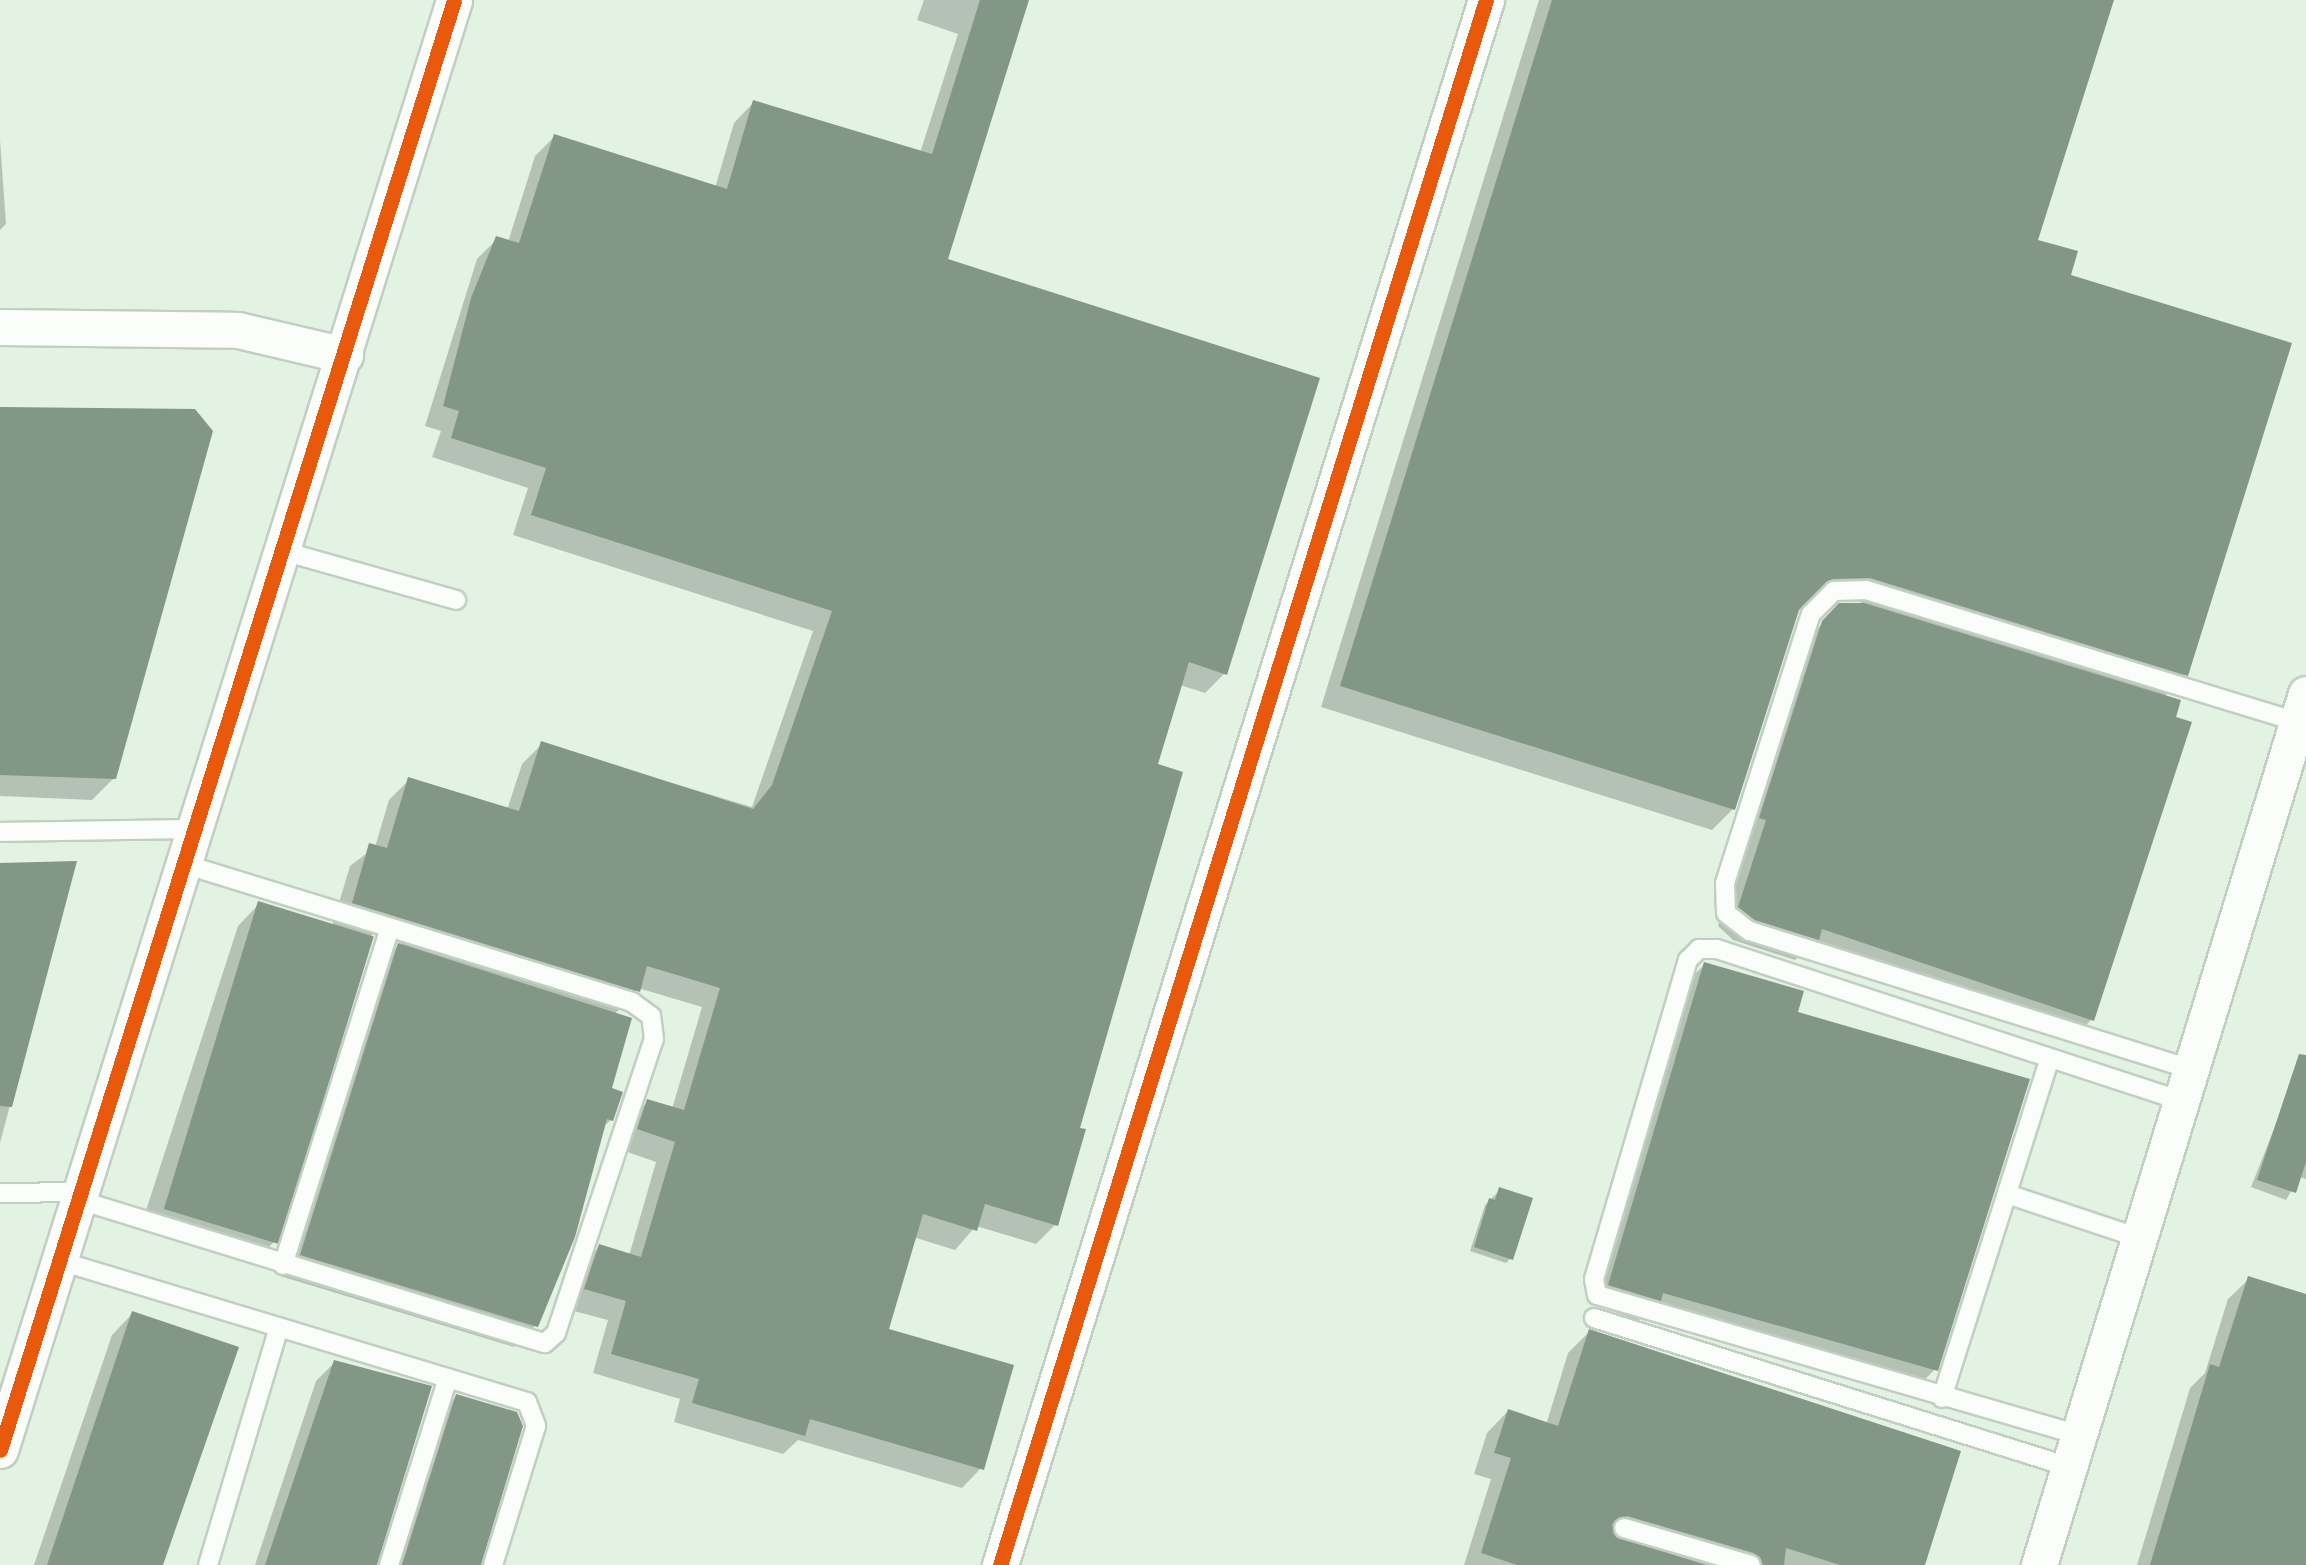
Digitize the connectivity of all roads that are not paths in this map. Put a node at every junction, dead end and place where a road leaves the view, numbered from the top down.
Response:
1 (454, 0) edge
2 (1486, 0) edge
3 (0, 327) edge
4 (345, 354) junction
5 (283, 552) junction
6 (456, 600) dead end
7 (2302, 708) edge
8 (196, 829) junction
9 (0, 832) edge
10 (184, 864) junction
11 (390, 930) junction
12 (2050, 1060) junction
13 (2183, 1084) junction
14 (0, 1193) edge
15 (2007, 1194) junction
16 (80, 1196) junction
17 (2136, 1237) junction
18 (60, 1261) junction
19 (283, 1265) junction
20 (1594, 1318) dead end
21 (279, 1327) junction
22 (448, 1378) junction
23 (1942, 1398) junction
24 (0, 1450) edge
25 (2074, 1451) junction
26 (1624, 1528) dead end
27 (208, 1565) edge
28 (389, 1565) edge
29 (493, 1565) edge
30 (1000, 1565) edge
31 (1751, 1565) edge
32 (2039, 1565) edge

1 - 4 street
2 - 30 street
3 - 4 street
4 - 5 street
5 - 6 lane
5 - 8 street
7 - 13 street
7 - 13 lane
8 - 9 lane
8 - 10 street
10 - 11 lane
10 - 16 street
11 - 19 lane
11 - 19 lane
12 - 13 lane
12 - 15 lane
12 - 23 lane
13 - 17 street
14 - 16 lane
15 - 17 lane
15 - 23 lane
16 - 18 street
16 - 19 lane
17 - 25 street
18 - 21 lane
18 - 24 street
20 - 25 lane
21 - 22 lane
21 - 27 lane
22 - 28 lane
22 - 29 lane
23 - 25 lane
25 - 32 street
26 - 31 lane

